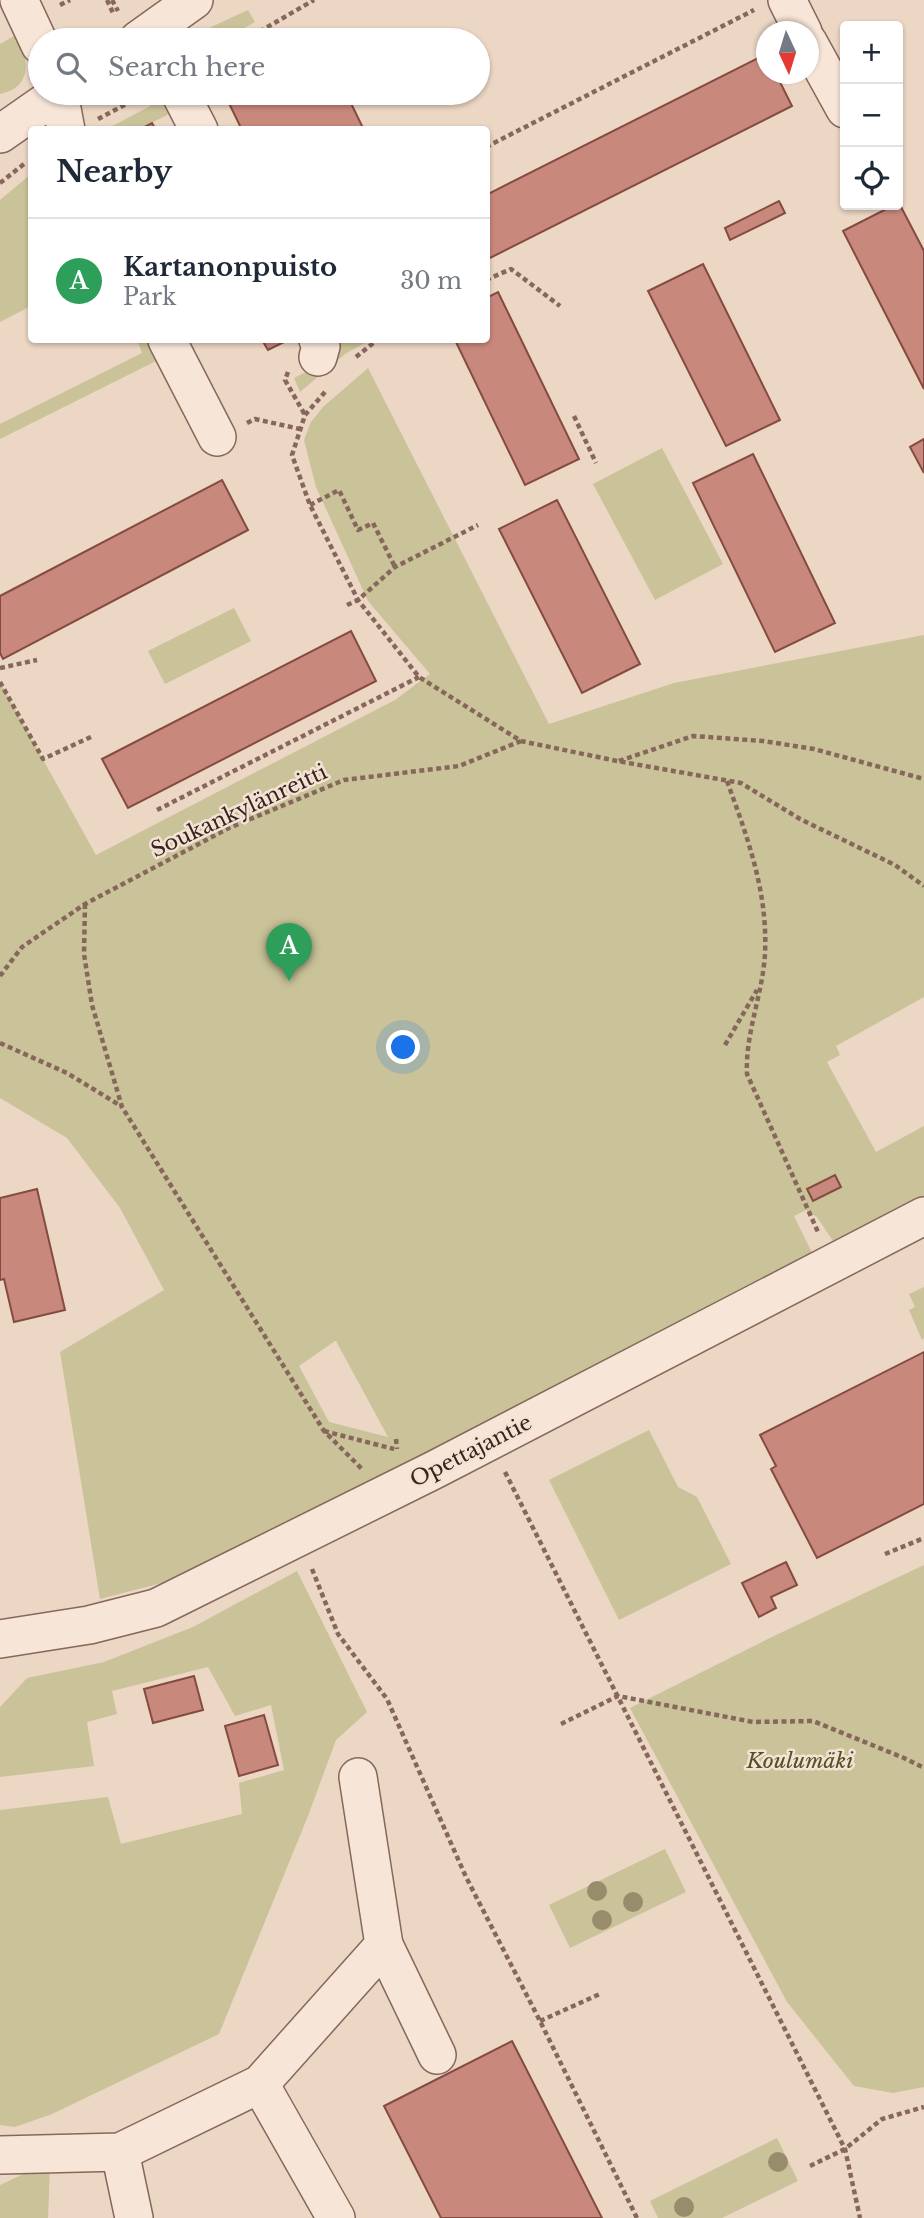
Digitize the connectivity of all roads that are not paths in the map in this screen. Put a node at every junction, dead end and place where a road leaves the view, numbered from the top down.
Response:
1 (19, 0) edge
2 (194, 0) edge
3 (774, 3) edge
4 (792, 21) edge
5 (32, 28) edge
6 (155, 28) edge
7 (819, 62) edge
8 (840, 100) edge
9 (40, 105) edge
10 (66, 105) edge
11 (186, 105) edge
12 (9, 124) edge
13 (78, 126) edge
14 (198, 126) edge
15 (169, 343) edge
16 (217, 437) road end
17 (924, 1216) edge
18 (0, 1639) edge
19 (358, 1777) dead end
20 (384, 1945) junction
21 (437, 2055) dead end
22 (260, 2084) junction
23 (120, 2152) junction
24 (0, 2155) edge
25 (134, 2218) edge
26 (336, 2218) edge

1 - 5 street
2 - 6 street
3 - 4 street
7 - 8 street
9 - 12 street
10 - 13 street
11 - 14 street
15 - 16 street
17 - 18 street, Opettajantie
19 - 20 street
20 - 21 street
20 - 22 street
22 - 23 street
22 - 26 street
23 - 24 street
23 - 25 street

